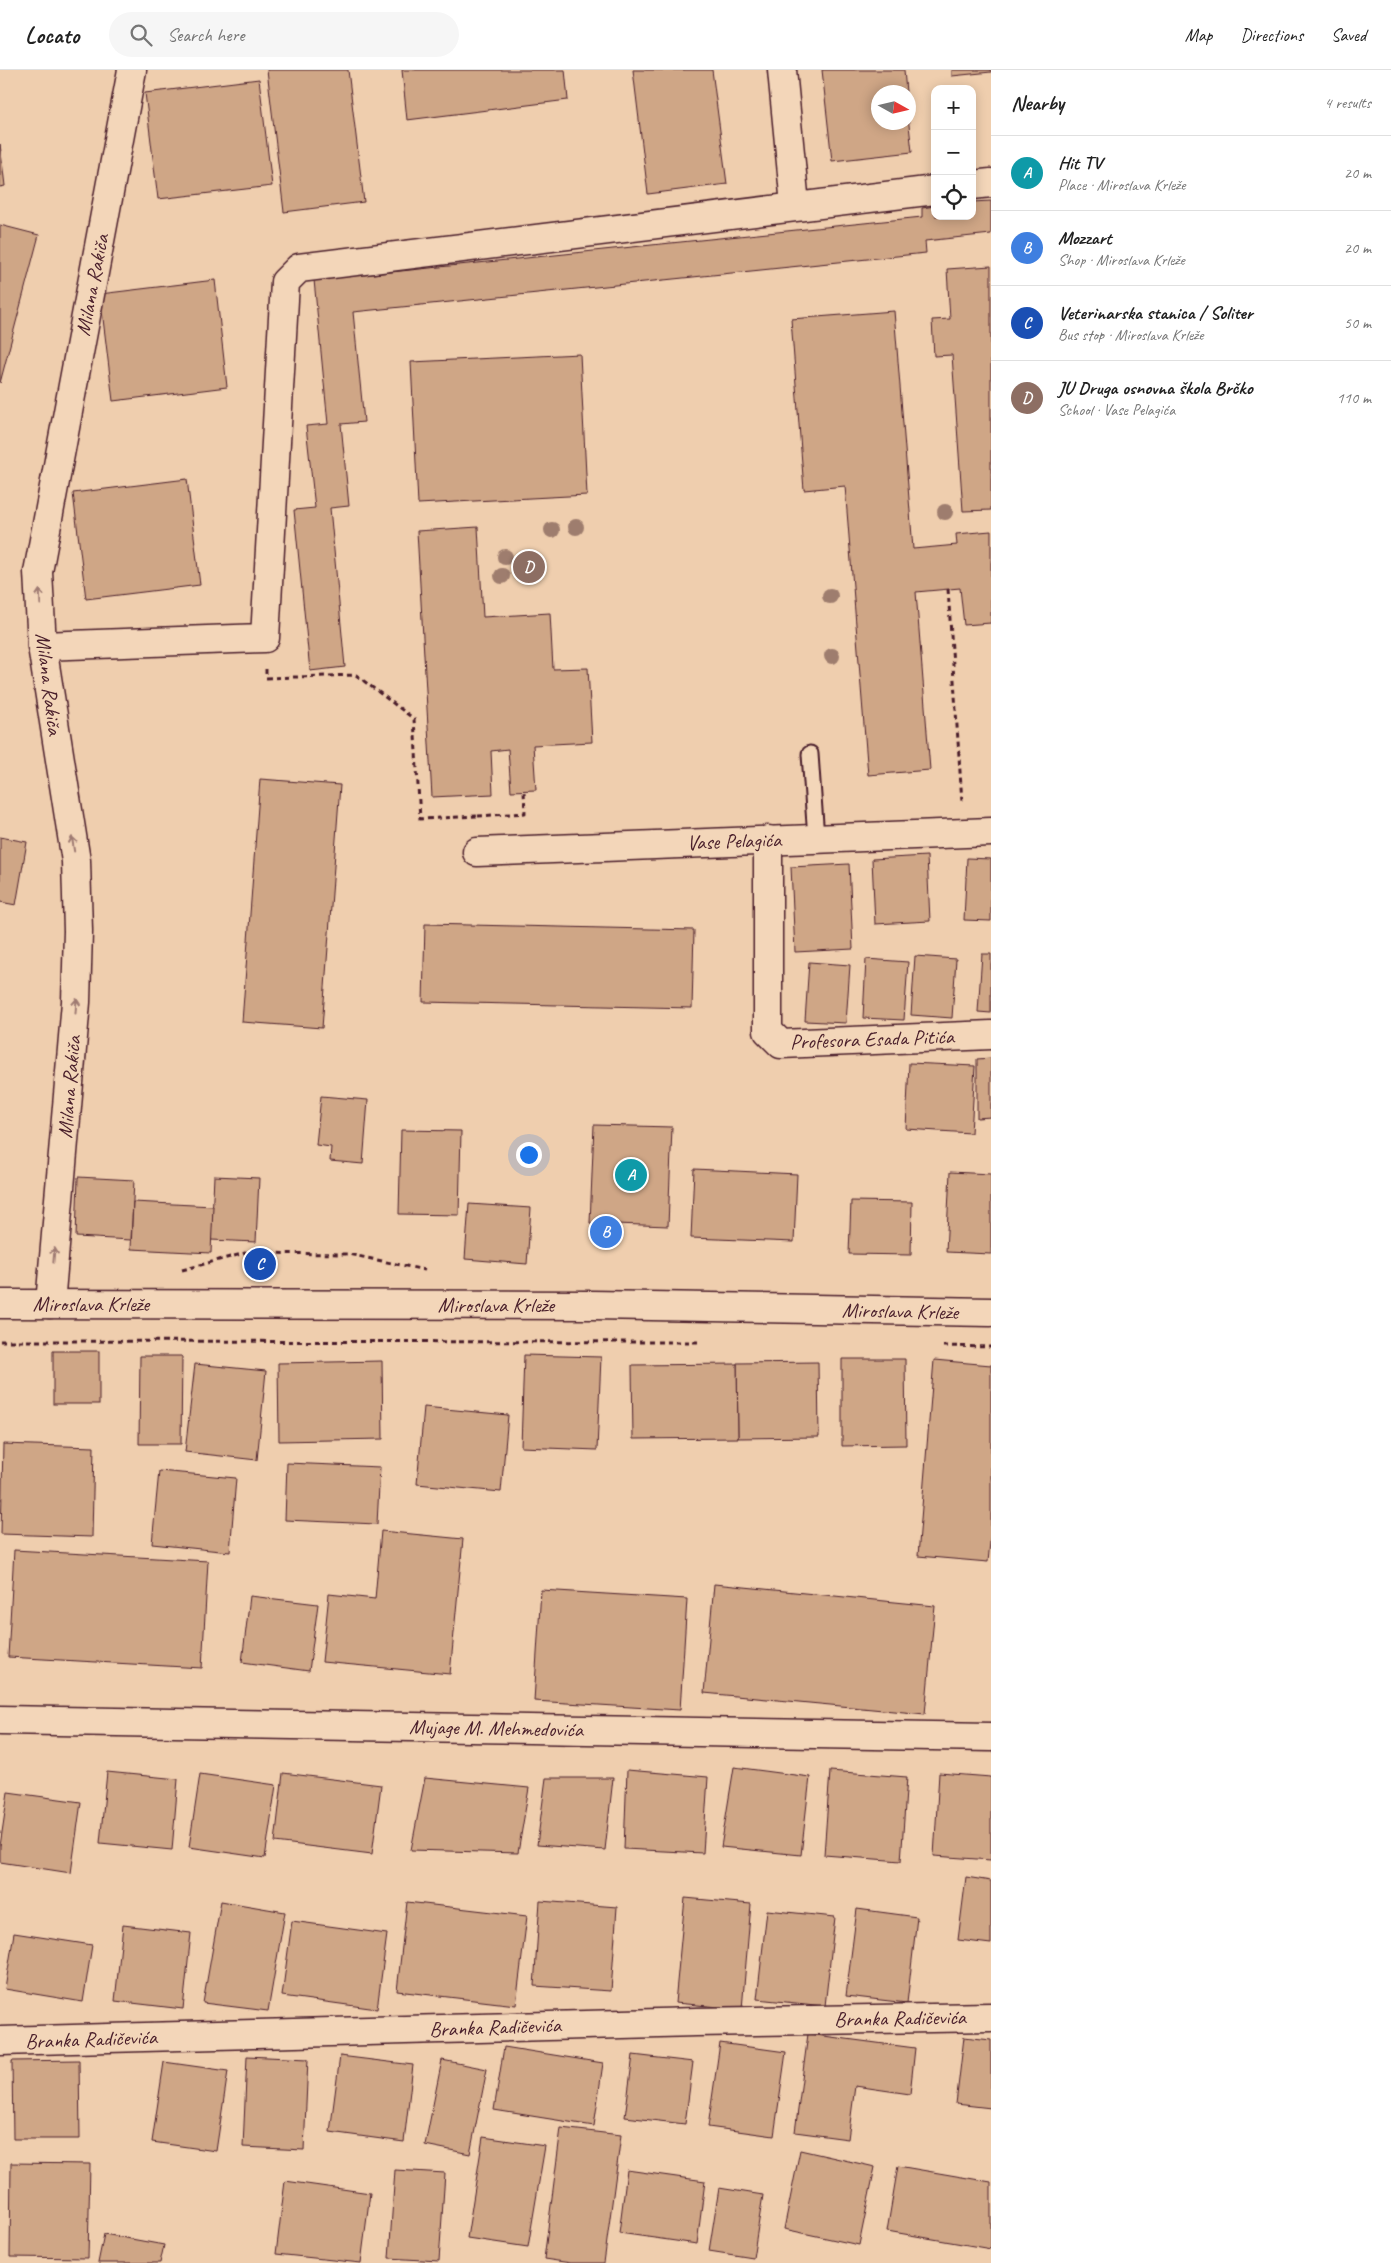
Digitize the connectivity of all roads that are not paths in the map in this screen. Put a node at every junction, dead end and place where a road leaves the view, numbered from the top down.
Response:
1 (132, 70) edge
2 (782, 70) edge
3 (991, 183) edge
4 (976, 185) edge
5 (931, 190) edge
6 (795, 205) junction
7 (42, 646) junction
8 (810, 754) dead end
9 (978, 832) edge
10 (816, 838) junction
11 (768, 840) junction
12 (477, 852) road end
13 (991, 1035) edge
14 (0, 1304) edge
15 (50, 1304) junction
16 (991, 1312) edge
17 (0, 1720) edge
18 (991, 1737) edge
19 (991, 2017) edge
20 (0, 2041) edge

7 -> 1 street, Milana Rakiča
2 - 6 street
3 - 4 street
5 - 6 street
6 - 7 street
15 -> 7 street, Milana Rakiča
8 - 10 lane
9 - 10 street, Vase Pelagića
10 - 11 street, Vase Pelagića
11 - 12 street, Vase Pelagića
11 - 13 street, Profesora Esada Pitića
14 - 15 street, Miroslava Krleže
15 - 16 street, Miroslava Krleže
17 - 18 street, Mujage M. Mehmedovića
19 - 20 street, Branka Radičevića

